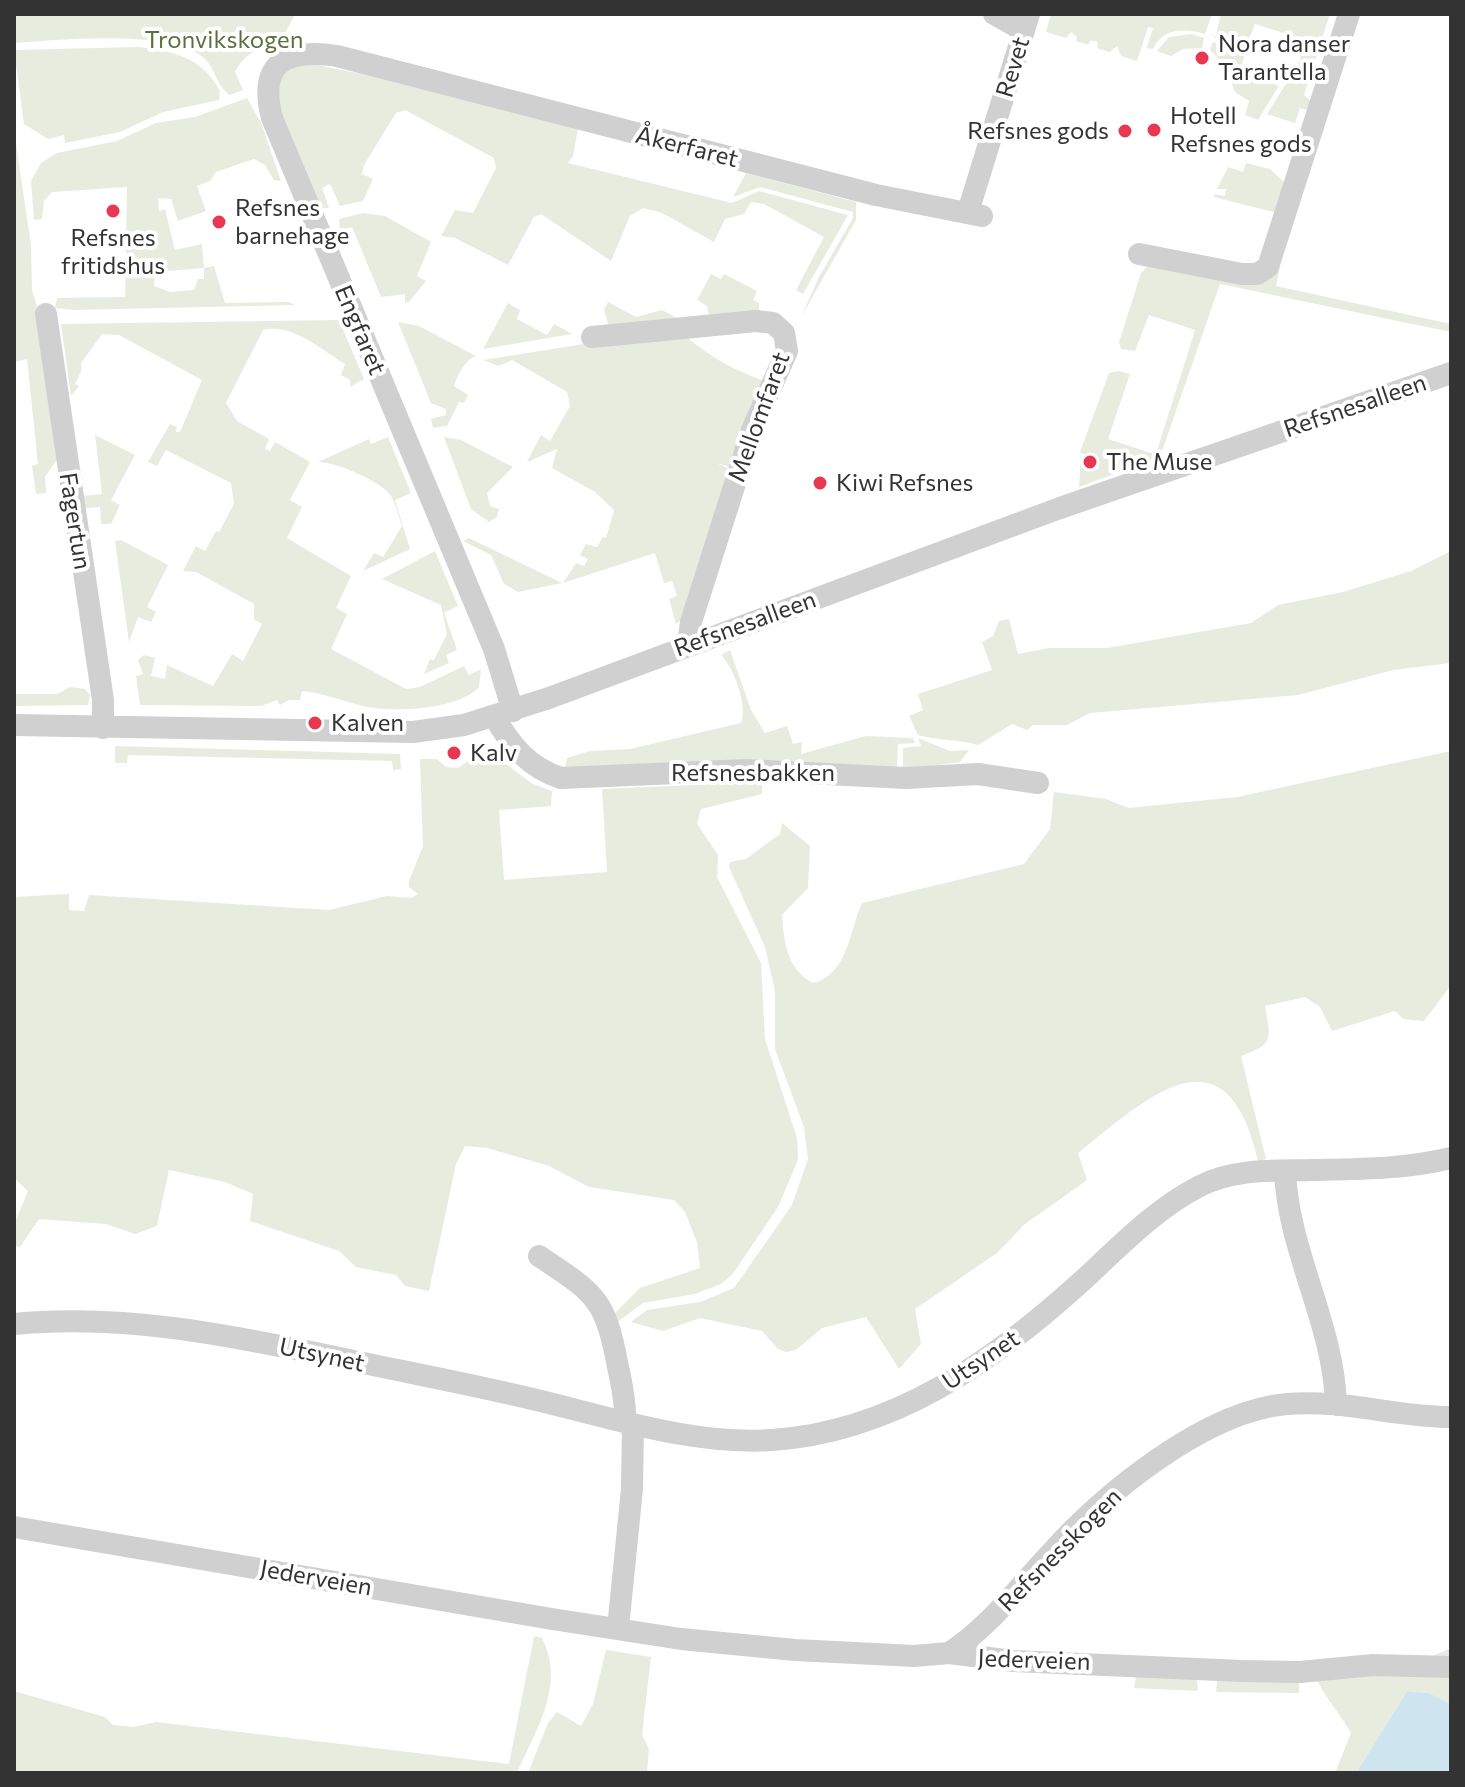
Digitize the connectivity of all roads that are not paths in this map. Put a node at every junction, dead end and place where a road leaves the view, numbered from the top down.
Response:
1 (994, 14) edge
2 (1349, 14) edge
3 (1026, 22) edge
4 (395, 70) joint
5 (975, 214) joint
6 (1139, 254) dead end
7 (46, 314) dead end
8 (592, 337) dead end
9 (1451, 373) edge
10 (688, 644) junction
11 (504, 714) junction
12 (14, 725) edge
13 (103, 728) junction
14 (1038, 783) dead end
15 (1451, 1158) edge
16 (1285, 1171) junction
17 (539, 1256) dead end
18 (14, 1324) edge
19 (1336, 1405) junction
20 (1451, 1417) edge
21 (629, 1423) junction
22 (14, 1527) edge
23 (618, 1628) junction
24 (949, 1653) junction
25 (1451, 1667) edge

1 - 3 street
2 - 6 street
3 - 5 street, Revet
4 - 5 street, Åkerfaret
4 - 11 street, Engfaret
7 - 13 street, Fagertun
8 - 10 street, Mellomfaret
9 - 10 street, Refsnesalleen
10 - 11 street, Refsnesalleen
11 - 13 street, Refsnesalleen
11 - 14 street, Refsnesbakken
12 - 13 street, Refsnesalleen
15 - 16 street, Utsynet
16 - 19 street
16 - 21 street, Utsynet
17 - 21 street
18 - 21 street, Utsynet
19 - 20 street, Refsnesskogen
19 - 24 street, Refsnesskogen
21 - 23 street
22 - 23 street, Jederveien
23 - 24 street, Jederveien
24 - 25 street, Jederveien

